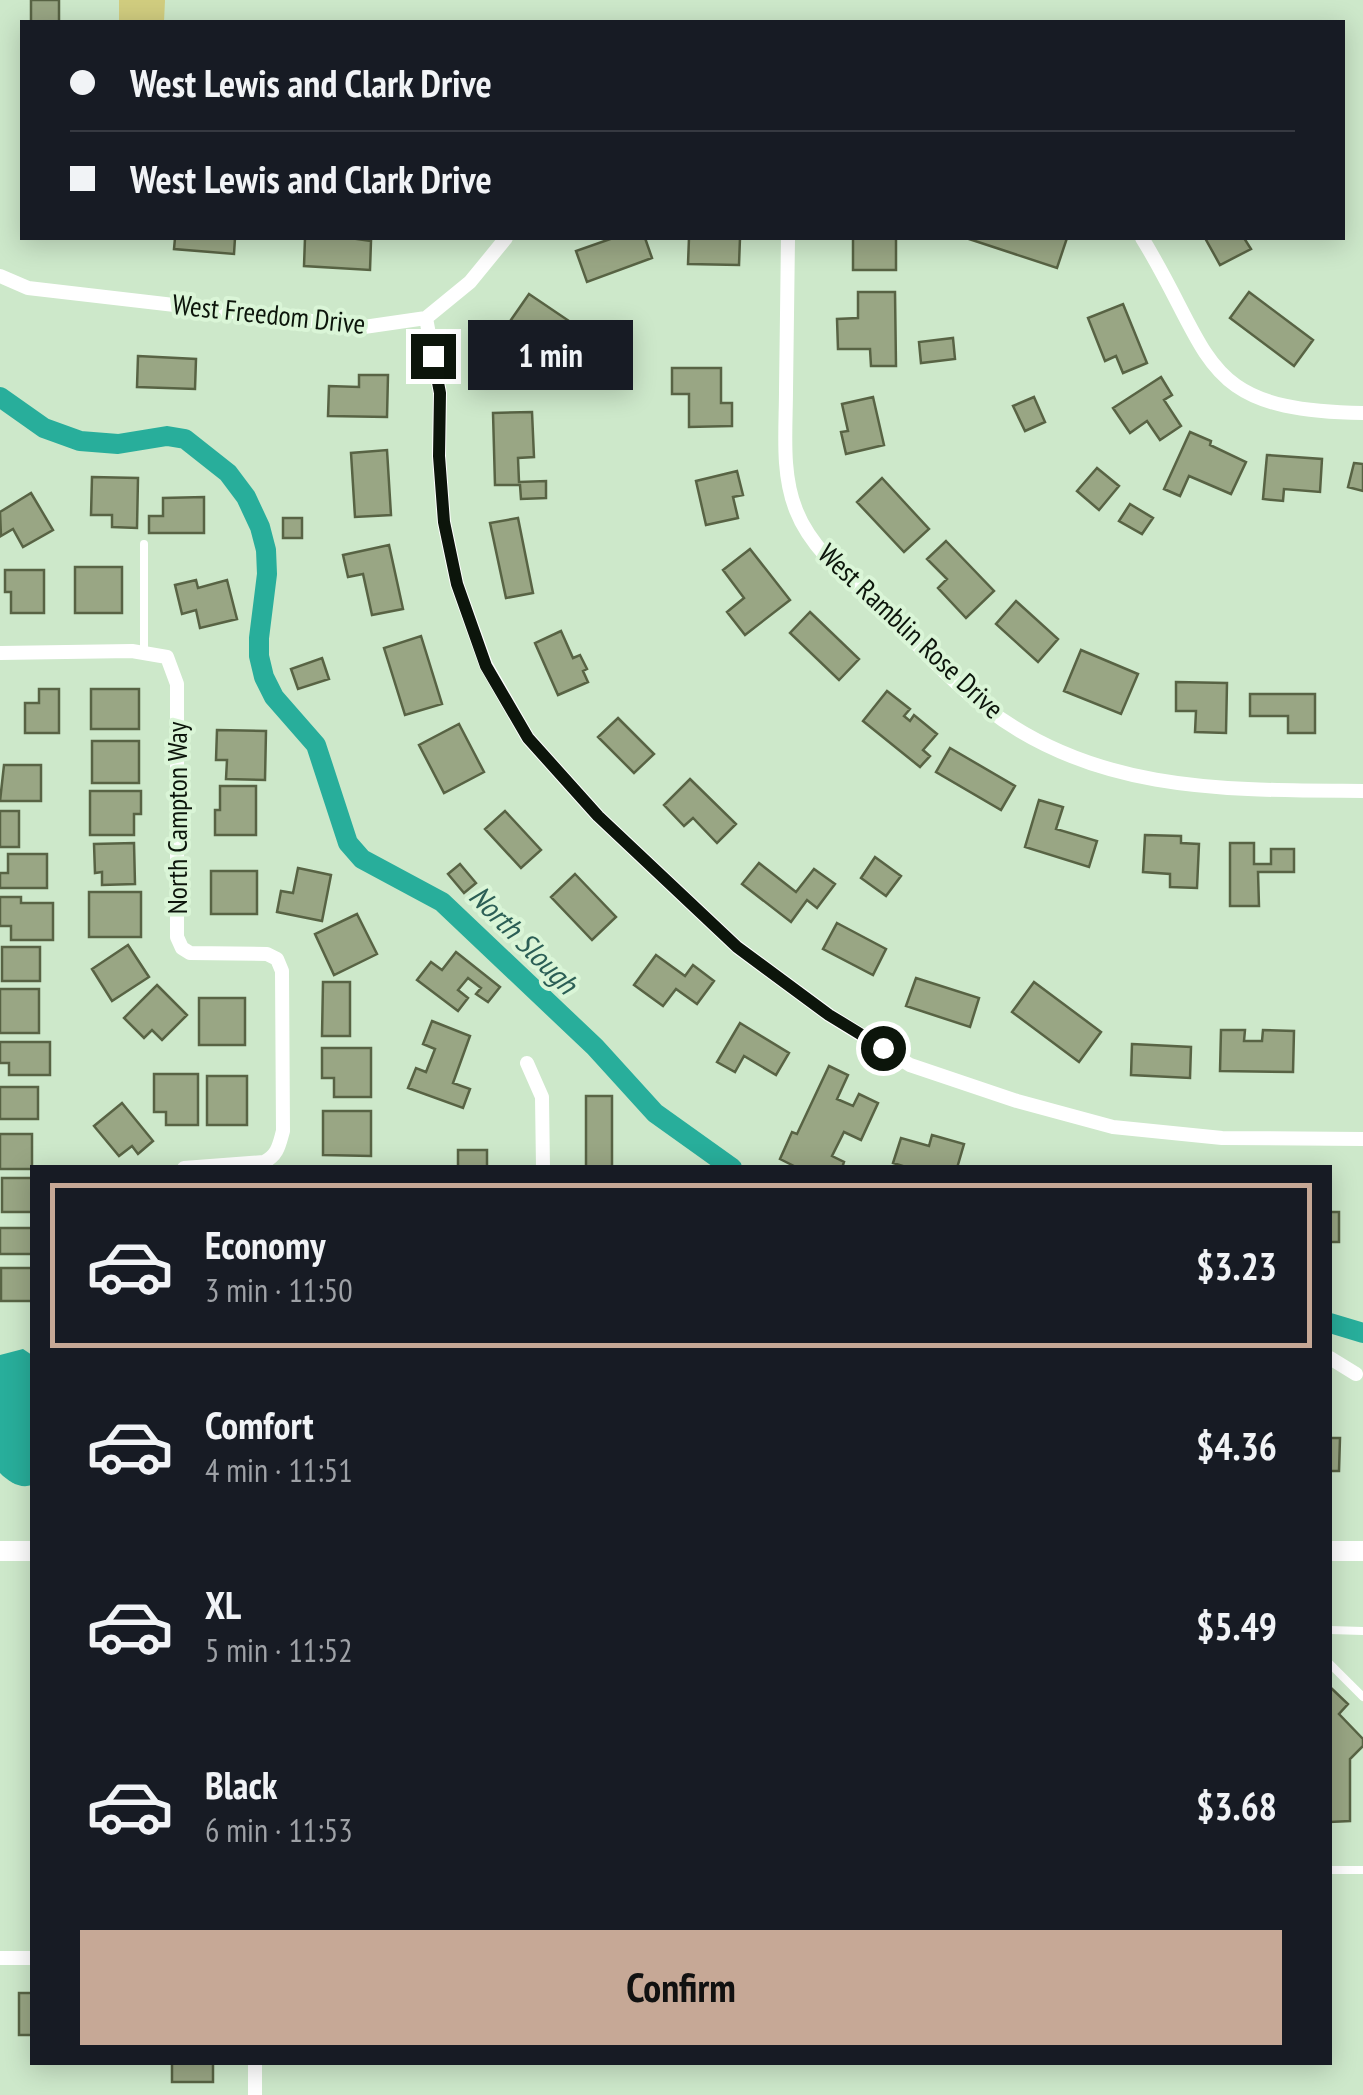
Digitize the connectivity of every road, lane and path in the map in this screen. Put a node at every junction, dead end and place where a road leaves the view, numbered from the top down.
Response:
1 (504, 240) edge
2 (788, 240) edge
3 (1143, 240) edge
4 (0, 276) edge
5 (426, 318) junction
6 (1363, 413) edge
7 (144, 544) dead end
8 (144, 652) junction
9 (0, 653) edge
10 (1363, 791) edge
11 (527, 1063) dead end
12 (1363, 1139) edge
13 (198, 1165) edge
14 (543, 1165) edge
15 (1332, 1359) edge
16 (1356, 1374) dead end
17 (0, 1551) edge
18 (30, 1551) edge
19 (1332, 1551) edge
20 (1363, 1551) edge
21 (1332, 1630) edge
22 (1363, 1631) edge
23 (1332, 1666) edge
24 (1363, 1697) edge
25 (1332, 1870) edge
26 (1363, 1870) edge
27 (0, 1958) edge
28 (30, 1958) edge
29 (255, 2065) edge
30 (256, 2095) edge

1 - 5 street
2 - 10 street, West Ramblin Rose Drive
3 - 6 street
4 - 5 street, West Freedom Drive
5 - 12 street
7 - 8 lane
8 - 9 street
8 - 13 street, North Campton Way
11 - 14 street
15 - 16 street
17 - 18 main road
19 - 20 main road
21 - 22 lane
23 - 24 lane
25 - 26 lane
27 - 28 street
29 - 30 street

